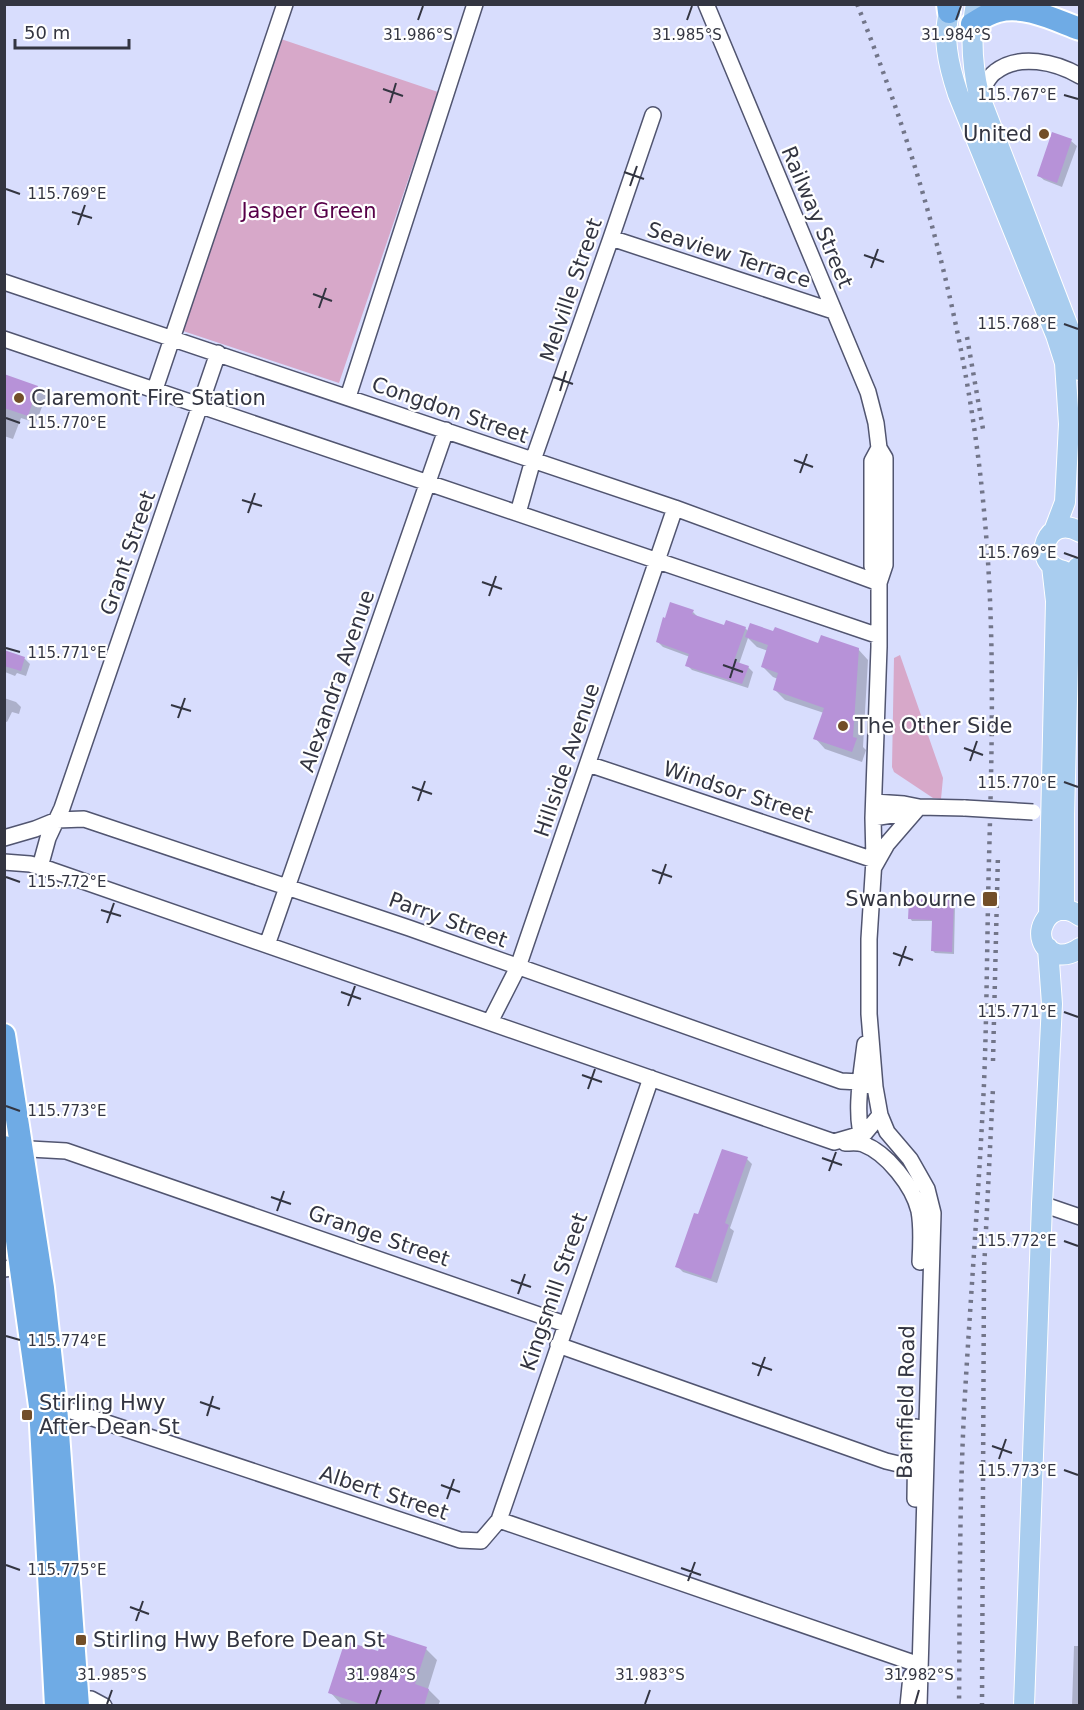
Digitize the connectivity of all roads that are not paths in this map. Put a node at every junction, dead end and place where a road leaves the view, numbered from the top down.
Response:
1 (285, 4) edge
2 (475, 4) edge
3 (706, 4) edge
4 (1059, 4) edge
5 (949, 7) edge
6 (1080, 13) edge
7 (974, 14) edge
8 (1080, 29) edge
9 (1080, 76) edge
10 (979, 94) junction
11 (653, 114) dead end
12 (982, 129) junction
13 (611, 238) junction
14 (6, 287) edge
15 (833, 311) junction
16 (172, 338) junction
17 (4, 339) edge
18 (218, 353) junction
19 (1080, 370) edge
20 (155, 389) junction
21 (348, 398) junction
22 (201, 405) junction
23 (446, 430) junction
24 (532, 460) junction
25 (1080, 462) edge
26 (428, 483) junction
27 (675, 508) junction
28 (518, 513) junction
29 (1080, 530) edge
30 (1054, 531) junction
31 (656, 560) junction
32 (1052, 566) junction
33 (1079, 566) edge
34 (879, 583) junction
35 (879, 636) junction
36 (588, 764) junction
37 (874, 802) junction
38 (919, 807) junction
39 (1049, 813) junction
40 (873, 818) junction
41 (57, 820) junction
42 (4, 838) edge
43 (4, 862) edge
44 (874, 864) junction
45 (40, 867) junction
46 (287, 888) junction
47 (1064, 914) edge
48 (267, 945) junction
49 (1063, 950) edge
50 (518, 968) junction
51 (869, 1014) junction
52 (490, 1022) junction
53 (4, 1035) edge
54 (651, 1078) junction
55 (860, 1082) junction
56 (875, 1087) junction
57 (880, 1115) junction
58 (864, 1140) junction
59 (10, 1149) edge
60 (1042, 1204) junction
61 (1080, 1217) edge
62 (12, 1268) edge
63 (566, 1324) junction
64 (558, 1345) junction
65 (48, 1407) junction
66 (915, 1468) junction
67 (499, 1520) junction
68 (911, 1662) junction
69 (66, 1702) edge
70 (102, 1705) edge
71 (908, 1706) edge
72 (919, 1706) edge
73 (1024, 1706) edge

1 - 16 street
2 - 21 street
3 - 15 street, Railway Street
4 - 6 highway
5 - 12 main road
7 - 8 highway
7 - 10 main road
9 - 10 street
10 - 12 main road
11 - 13 street, Melville Street
12 - 19 main road
12 - 30 main road
13 - 15 street, Seaview Terrace
13 - 24 street, Melville Street
14 - 16 street, Congdon Street
15 - 34 street, Railway Street
16 - 18 street, Congdon Street
16 - 20 street
17 - 20 street
18 - 21 street, Congdon Street
18 - 22 street, Grant Street
20 - 22 street
21 - 23 street, Congdon Street
22 - 26 street
22 - 41 street, Grant Street
23 - 24 street, Congdon Street
23 - 26 street, Alexandra Avenue
24 - 27 street, Congdon Street
24 - 28 street, Melville Street
25 - 29 main road
26 - 28 street
26 - 46 street, Alexandra Avenue
27 - 31 street, Hillside Avenue
27 - 34 street, Congdon Street
28 - 31 street
29 - 30 main road
30 - 32 main road
31 - 35 street
31 - 36 street, Hillside Avenue
32 - 33 main road
32 - 39 main road
33 - 39 main road
34 - 35 street, Railway Street
35 - 37 street, Railway Street
36 - 44 street, Windsor Street
36 - 50 street, Hillside Avenue
37 - 38 street
37 - 40 street, Railway Street
38 - 39 street, bridge
38 - 40 street
38 - 44 street
39 - 47 main road
40 - 44 street, Railway Street
41 - 42 street, Parry Street
41 - 45 street, Grant Street
41 - 46 street, Parry Street
43 - 45 street
44 - 51 street, Railway Street
45 - 48 street
46 - 48 street, Alexandra Avenue
46 - 50 street, Parry Street
47 - 49 main road
48 - 52 street
49 - 60 main road
50 - 52 street, Hillside Avenue
50 - 55 street, Parry Street
51 - 55 street, Railway Street
51 - 56 street, Railway Street
52 - 54 street
53 - 59 highway
54 - 58 street
54 - 63 street, Kingsmill Street
55 - 56 street, Parry Street
55 - 58 street, Railway Street
56 - 57 street, Railway Street
57 - 58 street
57 - 72 street, Barnfield Road
58 - 66 street, Barnfield Road
59 - 62 highway
59 - 63 street, Grange Street
59 - 65 highway
60 - 61 street
60 - 73 main road
62 - 65 highway
63 - 64 street, Kingsmill Street
64 - 66 street
64 - 67 street, Kingsmill Street
65 - 67 street, Albert Street
65 - 69 highway
66 - 68 street, Barnfield Road
67 - 68 street
68 - 71 street, Barnfield Road
69 - 70 street

